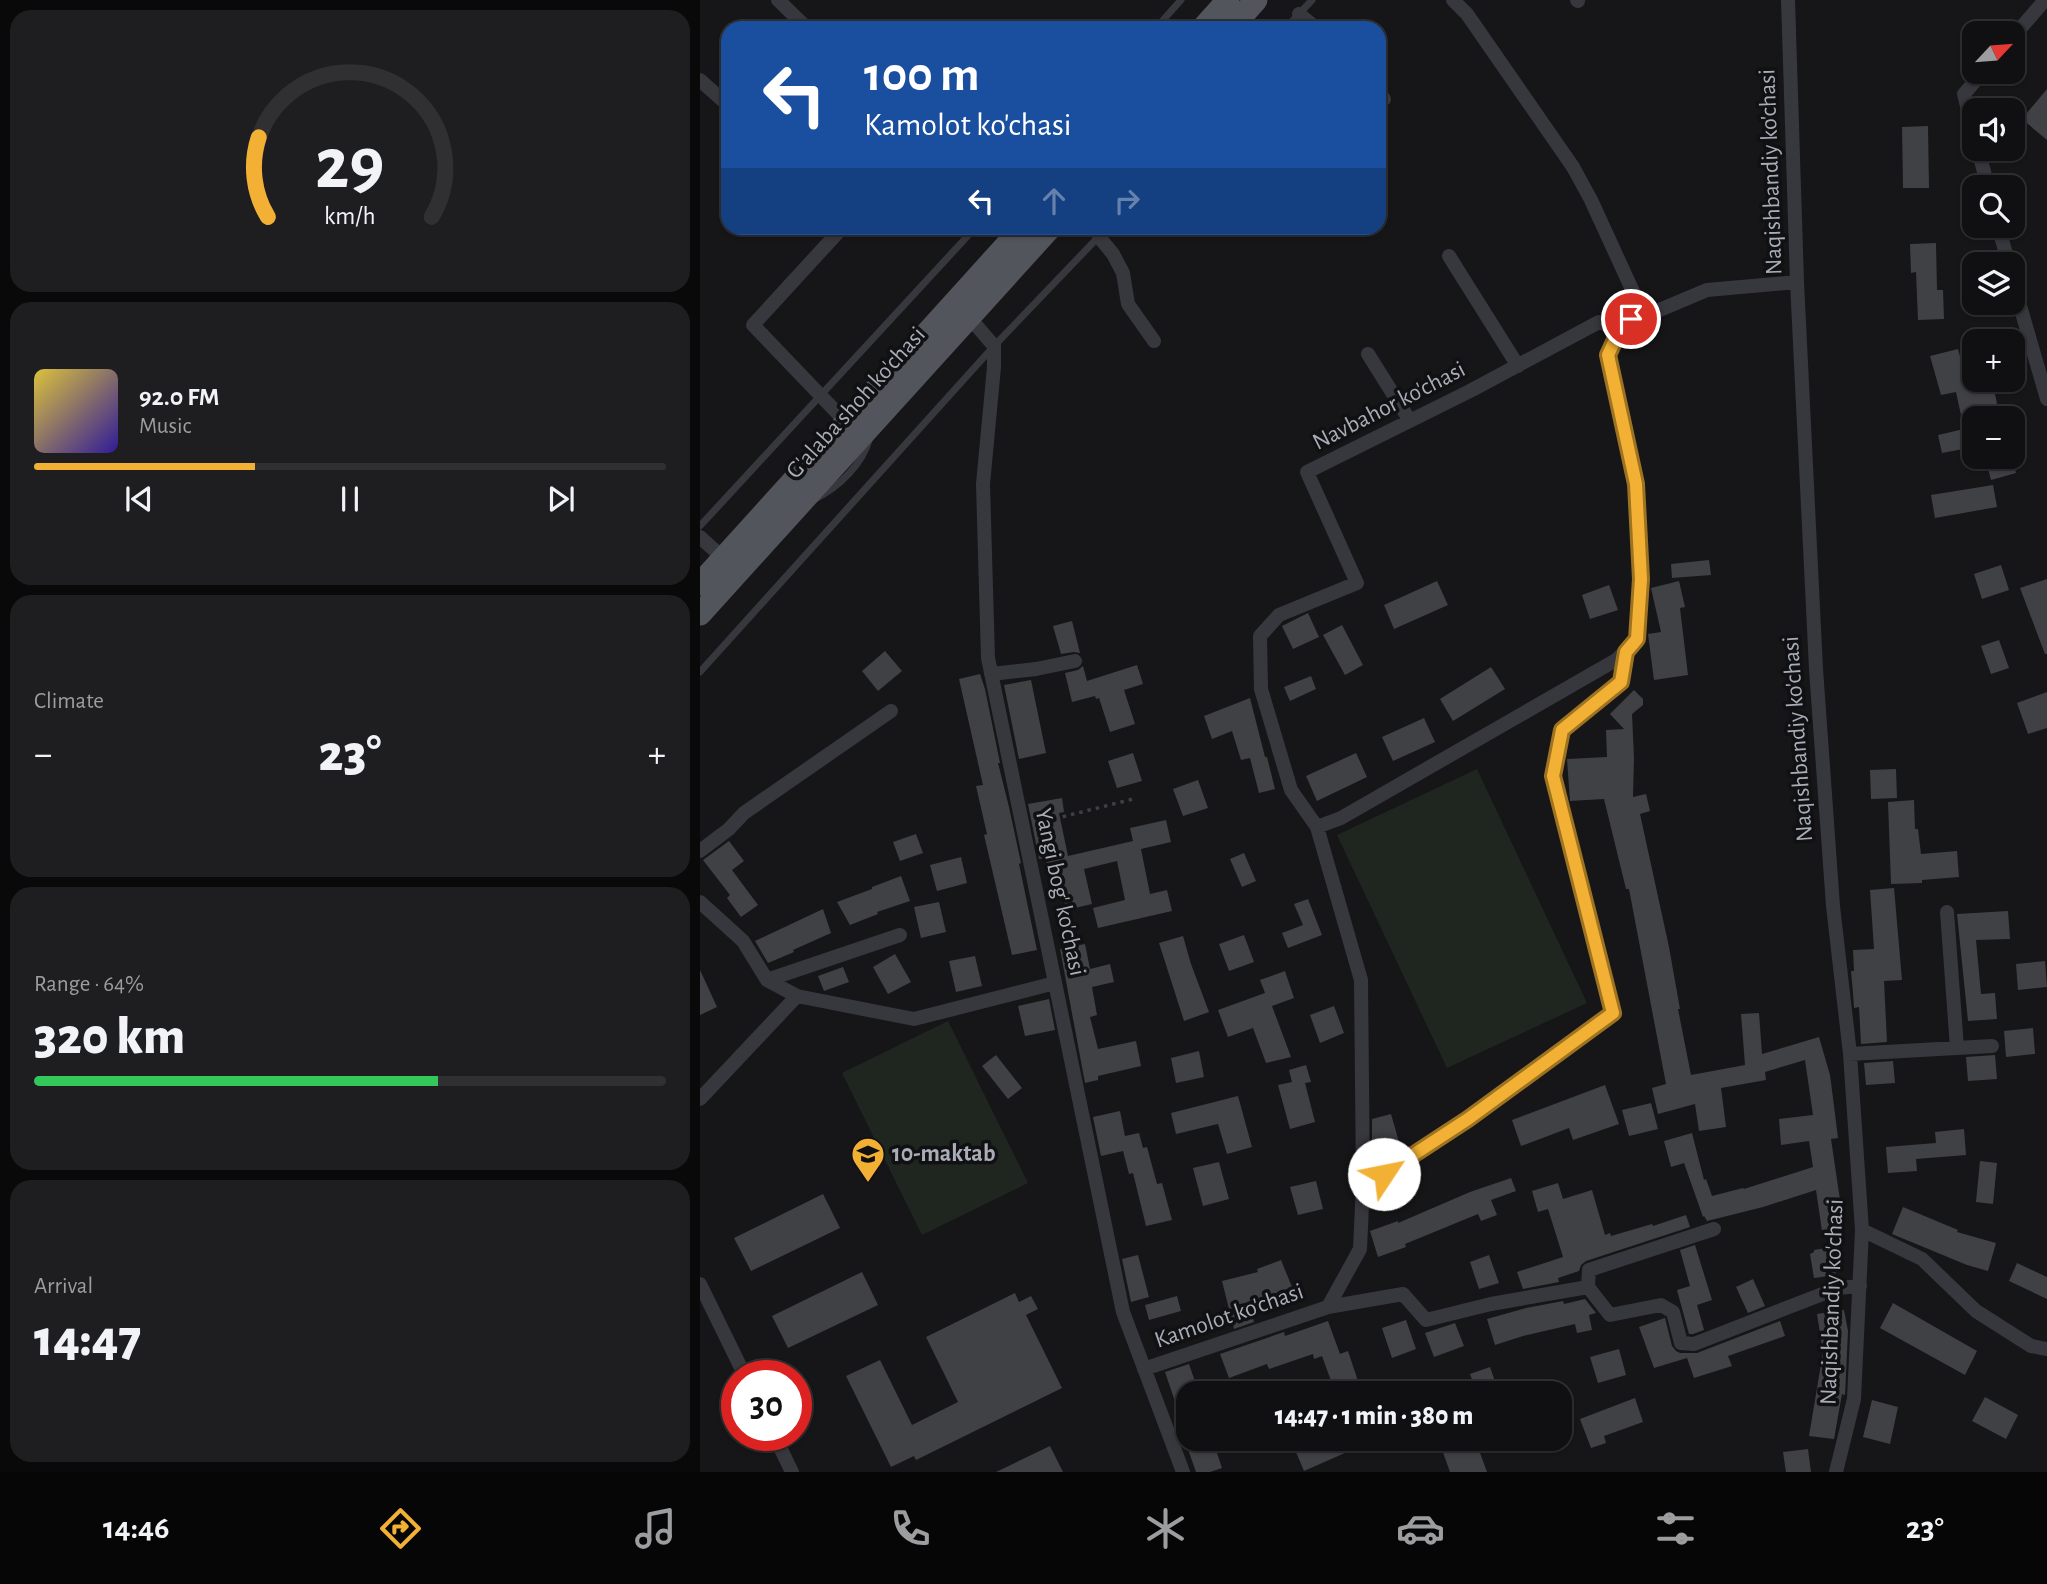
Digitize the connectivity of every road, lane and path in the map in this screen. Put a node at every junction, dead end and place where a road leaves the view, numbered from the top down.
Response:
1 (778, 0) edge
2 (1181, 0) edge
3 (1228, 0) edge
4 (1256, 0) edge
5 (1312, 0) edge
6 (1453, 0) edge
7 (1788, 0) edge
8 (2045, 0) edge
9 (1299, 13) junction
10 (800, 21) edge
11 (1162, 21) edge
12 (1209, 21) edge
13 (1237, 21) edge
14 (1292, 21) edge
15 (1308, 21) edge
16 (2025, 23) edge
17 (700, 80) edge
18 (721, 99) edge
19 (836, 235) edge
20 (969, 235) edge
21 (1012, 235) edge
22 (1044, 235) edge
23 (1100, 235) edge
24 (1104, 235) edge
25 (1450, 256) dead end
26 (1797, 282) junction
27 (1642, 310) junction
28 (2023, 315) edge
29 (969, 317) junction
30 (1620, 329) junction
31 (1154, 341) dead end
32 (994, 346) junction
33 (1368, 354) dead end
34 (1518, 366) junction
35 (820, 395) junction
36 (2047, 399) edge
37 (1410, 421) junction
38 (846, 422) junction
39 (700, 526) edge
40 (700, 537) edge
41 (723, 558) junction
42 (700, 584) edge
43 (700, 614) edge
44 (1626, 652) junction
45 (1075, 661) dead end
46 (700, 672) edge
47 (991, 674) junction
48 (891, 711) dead end
49 (1138, 798) dead end
50 (1023, 827) junction
51 (1317, 827) junction
52 (700, 851) edge
53 (700, 902) edge
54 (1947, 912) dead end
55 (900, 935) dead end
56 (767, 980) junction
57 (1055, 983) junction
58 (797, 996) junction
59 (1992, 1046) dead end
60 (1957, 1048) junction
61 (1850, 1054) junction
62 (700, 1099) edge
63 (1363, 1184) junction
64 (1714, 1228) dead end
65 (1862, 1230) junction
66 (700, 1284) edge
67 (1860, 1286) junction
68 (1588, 1287) junction
69 (1328, 1307) junction
70 (2047, 1349) edge
71 (737, 1360) edge
72 (1144, 1369) junction
73 (782, 1451) edge
74 (792, 1472) edge
75 (1182, 1472) edge
76 (1836, 1472) edge

1 - 10 street
2 - 11 lane
3 - 12 main road
4 - 13 main road
5 - 9 lane
6 - 27 street
7 - 26 street, Naqishbandiy ko'chasi
8 - 16 street
9 - 14 lane
9 - 15 street
17 - 18 street
19 - 35 street
20 - 35 lane
21 - 38 main road, G'alaba shoh ko'chasi
22 - 29 main road, G'alaba shoh ko'chasi
23 - 32 lane
24 - 31 street
25 - 34 street
26 - 27 street
26 - 61 street, Naqishbandiy ko'chasi
27 - 30 street
28 - 36 street
29 - 32 street
29 - 43 main road, G'alaba shoh ko'chasi
30 - 34 street, Navbahor ko'chasi
30 - 44 street
32 - 46 lane
32 - 47 street, Yangi bog' ko'chasi
33 - 37 street
34 - 37 street, Navbahor ko'chasi
35 - 38 street
35 - 39 lane
37 - 51 street, Navbahor ko'chasi
38 - 41 main road, G'alaba shoh ko'chasi
40 - 41 street
41 - 42 main road, G'alaba shoh ko'chasi
44 - 51 street
44 - 63 street
45 - 47 street
47 - 50 street, Yangi bog' ko'chasi
48 - 52 street
49 - 50 path
50 - 57 street, Yangi bog' ko'chasi
51 - 63 street, Kamolot ko'chasi
53 - 56 street
54 - 60 street
55 - 56 street
56 - 58 street
57 - 58 street
57 - 72 street, Yangi bog' ko'chasi
58 - 62 street
59 - 60 street
60 - 61 street
61 - 65 street, Naqishbandiy ko'chasi
63 - 69 street, Kamolot ko'chasi
64 - 68 street
65 - 67 street, Naqishbandiy ko'chasi
65 - 70 street
66 - 71 street
67 - 68 street
67 - 76 street, Naqishbandiy ko'chasi
68 - 69 street, Kamolot ko'chasi
69 - 72 street, Kamolot ko'chasi
72 - 75 street, Yangi bog' ko'chasi
73 - 74 street

